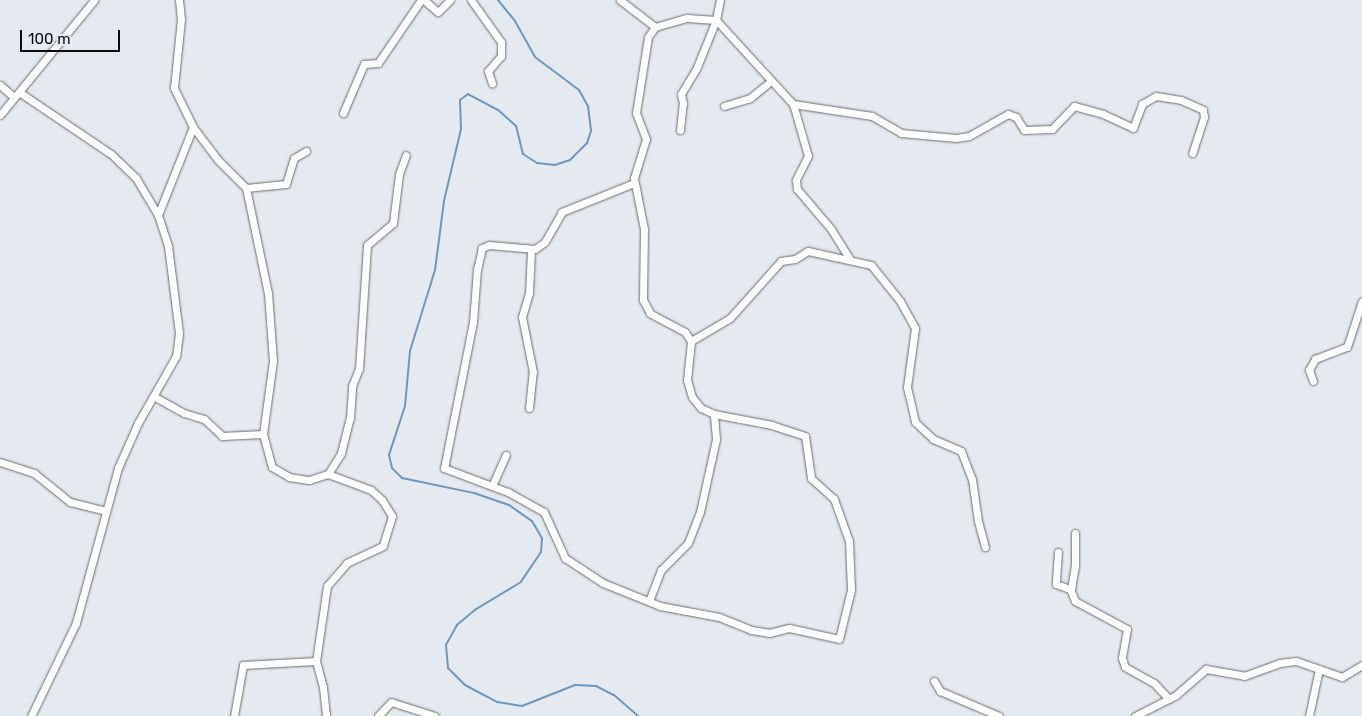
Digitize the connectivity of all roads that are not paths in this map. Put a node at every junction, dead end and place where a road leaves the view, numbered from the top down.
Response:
1 (94, 0) edge
2 (179, 0) edge
3 (422, 0) edge
4 (450, 0) edge
5 (471, 0) edge
6 (620, 0) edge
7 (720, 0) edge
8 (716, 20) junction
9 (655, 27) junction
10 (770, 82) junction
11 (492, 83) dead end
12 (0, 85) edge
13 (17, 95) junction
14 (793, 104) junction
15 (724, 106) dead end
16 (344, 113) dead end
17 (0, 115) edge
18 (193, 127) junction
19 (680, 130) dead end
20 (306, 151) dead end
21 (1192, 153) dead end
22 (406, 155) dead end
23 (634, 183) junction
24 (246, 188) junction
25 (158, 215) junction
26 (531, 250) junction
27 (849, 258) junction
28 (1362, 301) edge
29 (692, 341) junction
30 (1312, 380) dead end
31 (155, 396) junction
32 (530, 408) dead end
33 (714, 414) junction
34 (264, 434) junction
35 (506, 455) dead end
36 (0, 462) edge
37 (328, 474) junction
38 (492, 486) junction
39 (106, 511) junction
40 (1074, 533) dead end
41 (985, 547) dead end
42 (1058, 552) dead end
43 (1071, 590) junction
44 (649, 601) junction
45 (316, 661) junction
46 (1362, 665) edge
47 (1319, 669) junction
48 (934, 681) dead end
49 (1169, 699) junction
50 (31, 716) edge
51 (234, 716) edge
52 (326, 716) edge
53 (378, 716) edge
54 (435, 716) edge
55 (999, 716) edge
56 (1135, 716) edge
57 (1309, 716) edge

1 - 13 street
2 - 18 street
3 - 4 street
3 - 16 street
5 - 11 street
6 - 9 street
7 - 8 street
8 - 9 street
8 - 10 street
8 - 19 street
9 - 23 street
10 - 14 street
10 - 15 street
12 - 13 street
13 - 17 street
13 - 25 street
14 - 21 street
14 - 27 street
18 - 24 street
18 - 25 street
20 - 24 street
22 - 37 street
23 - 26 street
23 - 29 street
24 - 34 street
25 - 31 street
26 - 32 street
26 - 38 street
27 - 29 street
27 - 41 street
28 - 30 street
29 - 33 street
31 - 34 street
31 - 39 street
33 - 44 street
33 - 44 street
34 - 37 street
35 - 38 street
36 - 39 street
37 - 45 street
38 - 44 street
39 - 50 street
40 - 43 street
42 - 43 street
43 - 49 street
45 - 51 street
45 - 52 street
46 - 47 street
47 - 49 street
47 - 57 street
48 - 55 street
49 - 56 street
53 - 54 street

